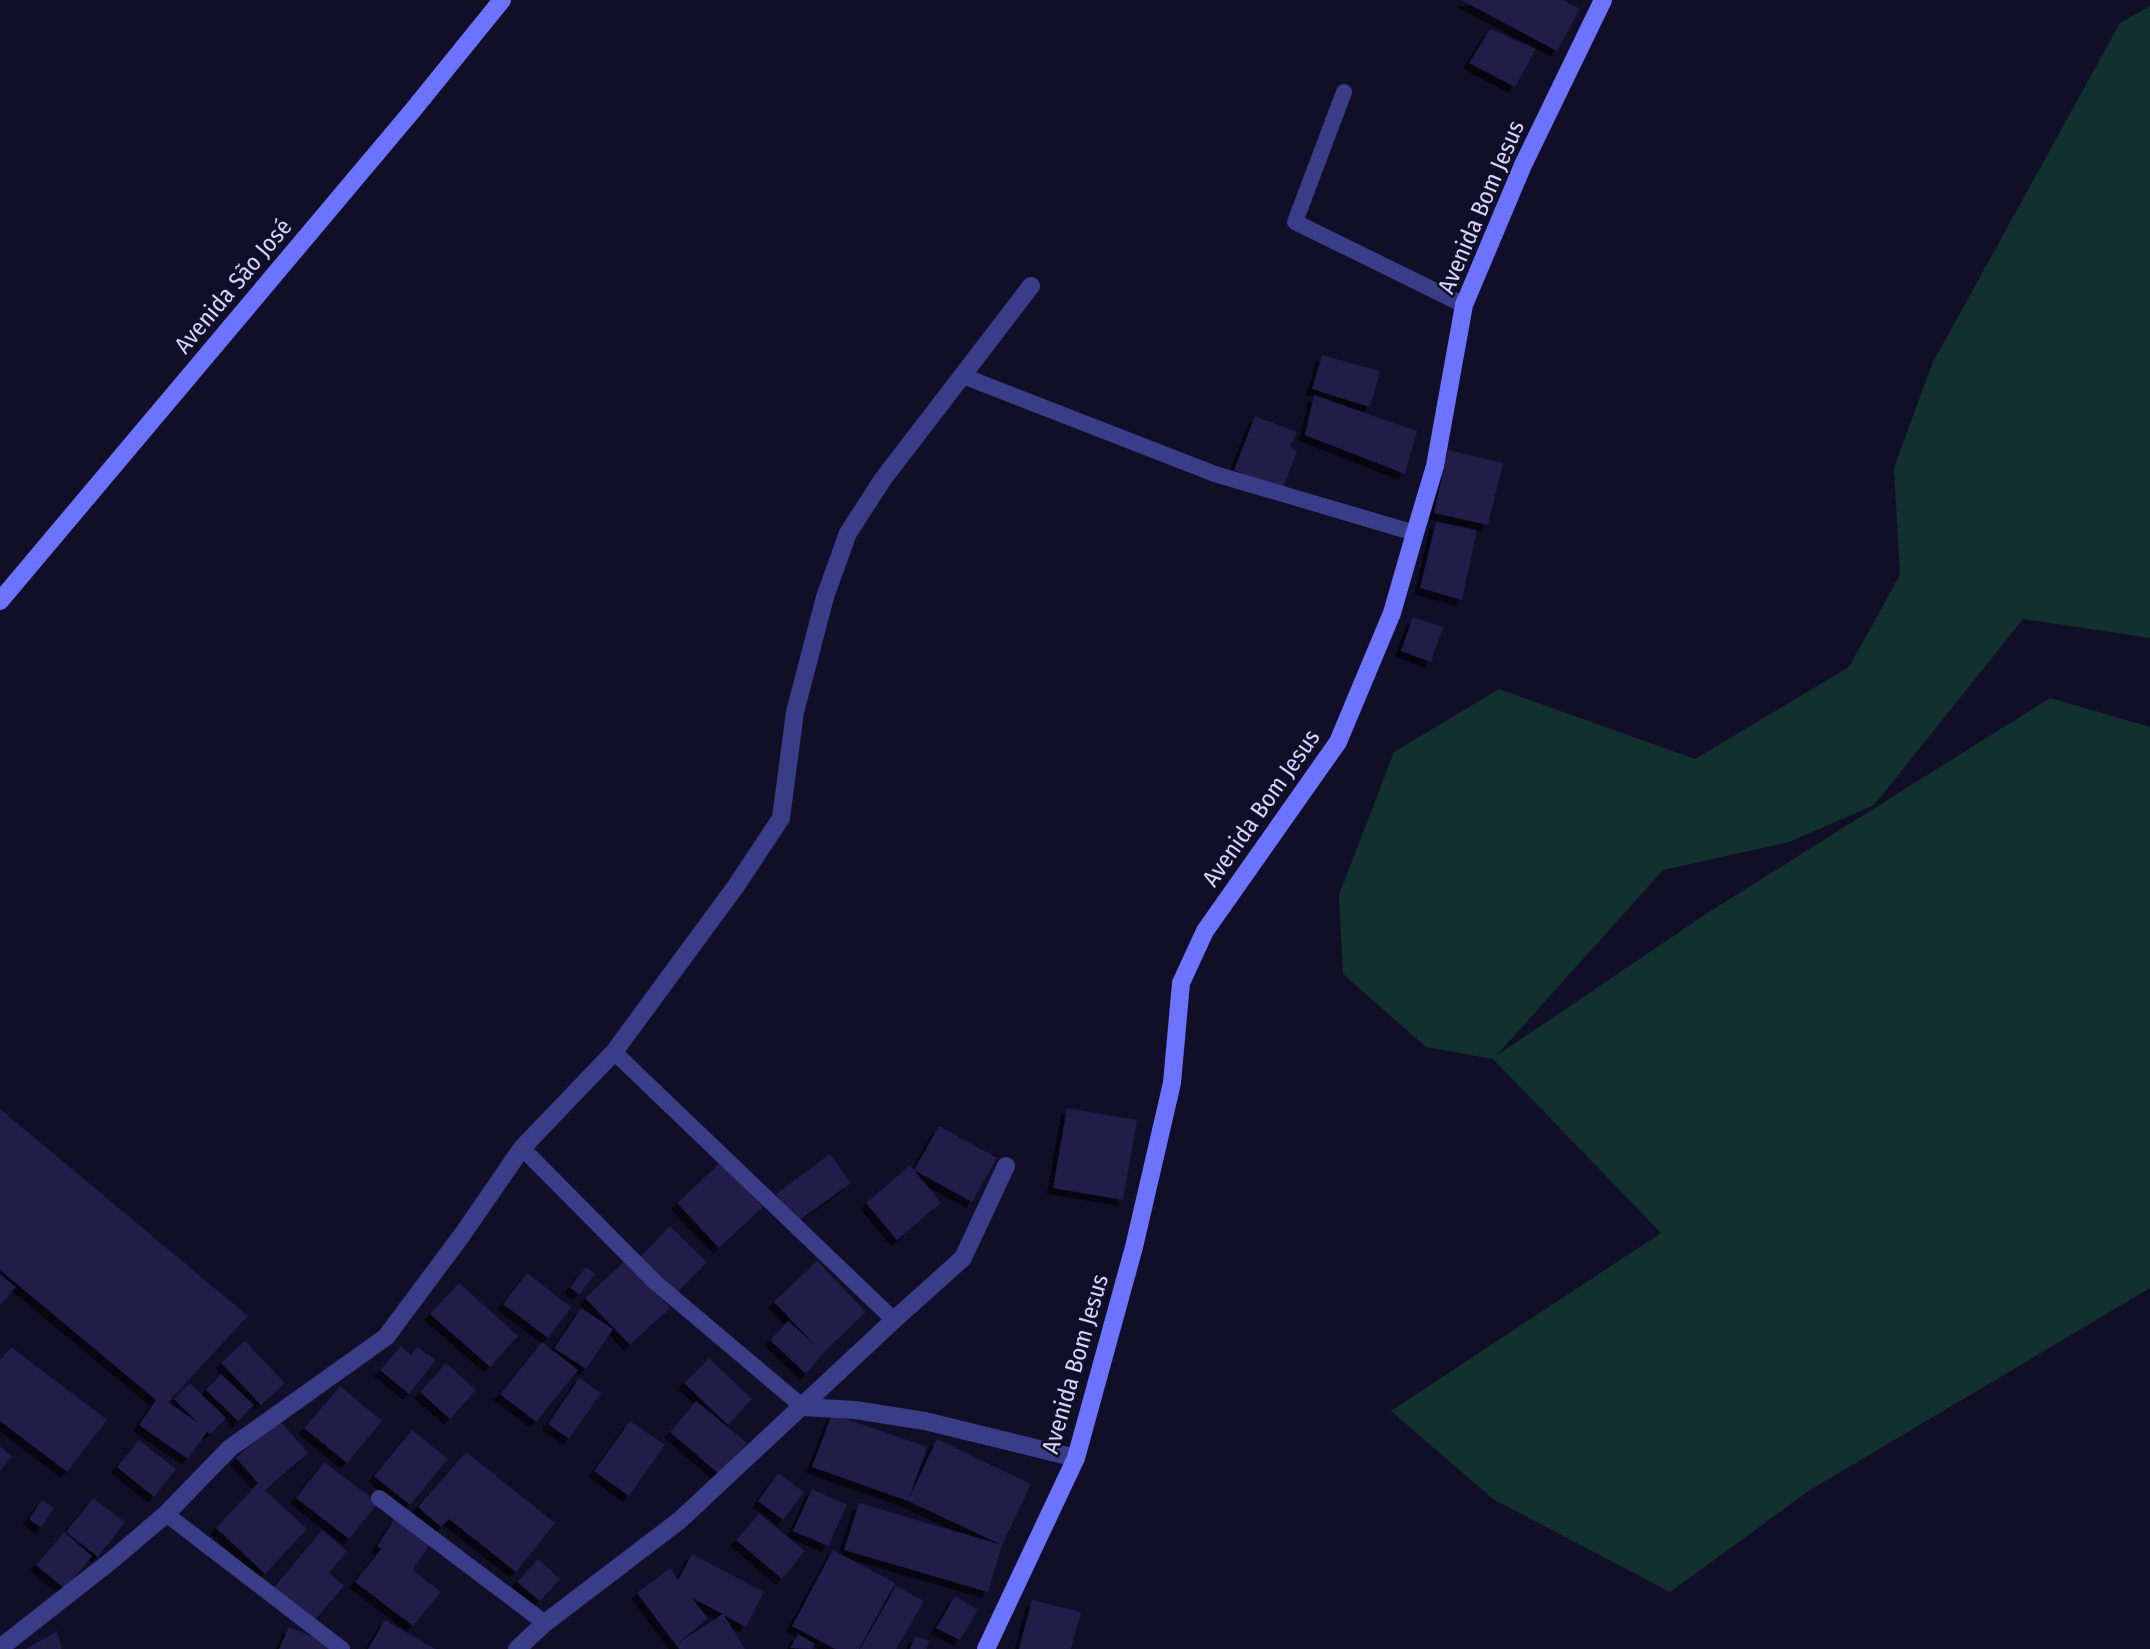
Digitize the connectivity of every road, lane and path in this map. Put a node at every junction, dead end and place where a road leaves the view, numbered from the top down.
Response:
1 (502, 0) edge
2 (1604, 0) edge
3 (1344, 92) dead end
4 (1031, 286) dead end
5 (1464, 305) junction
6 (962, 376) junction
7 (1415, 533) junction
8 (0, 601) edge
9 (614, 1052) junction
10 (522, 1148) junction
11 (1006, 1166) dead end
12 (894, 1320) junction
13 (803, 1407) junction
14 (1076, 1458) junction
15 (379, 1498) dead end
16 (166, 1514) junction
17 (545, 1623) junction
18 (0, 1648) edge
19 (342, 1649) edge
20 (517, 1649) edge
21 (986, 1649) edge

1 - 8 street, Avenida São José
2 - 5 street, Avenida Bom Jesus
3 - 5 lane
4 - 6 street
5 - 7 street, Avenida Bom Jesus
6 - 7 lane
6 - 9 street
7 - 14 street, Avenida Bom Jesus
9 - 10 street
9 - 12 lane
10 - 13 lane
10 - 16 street
11 - 12 street
12 - 13 street
13 - 14 street
13 - 17 street
14 - 21 street, Avenida Bom Jesus
15 - 17 lane
16 - 18 street
16 - 19 lane
17 - 20 street

